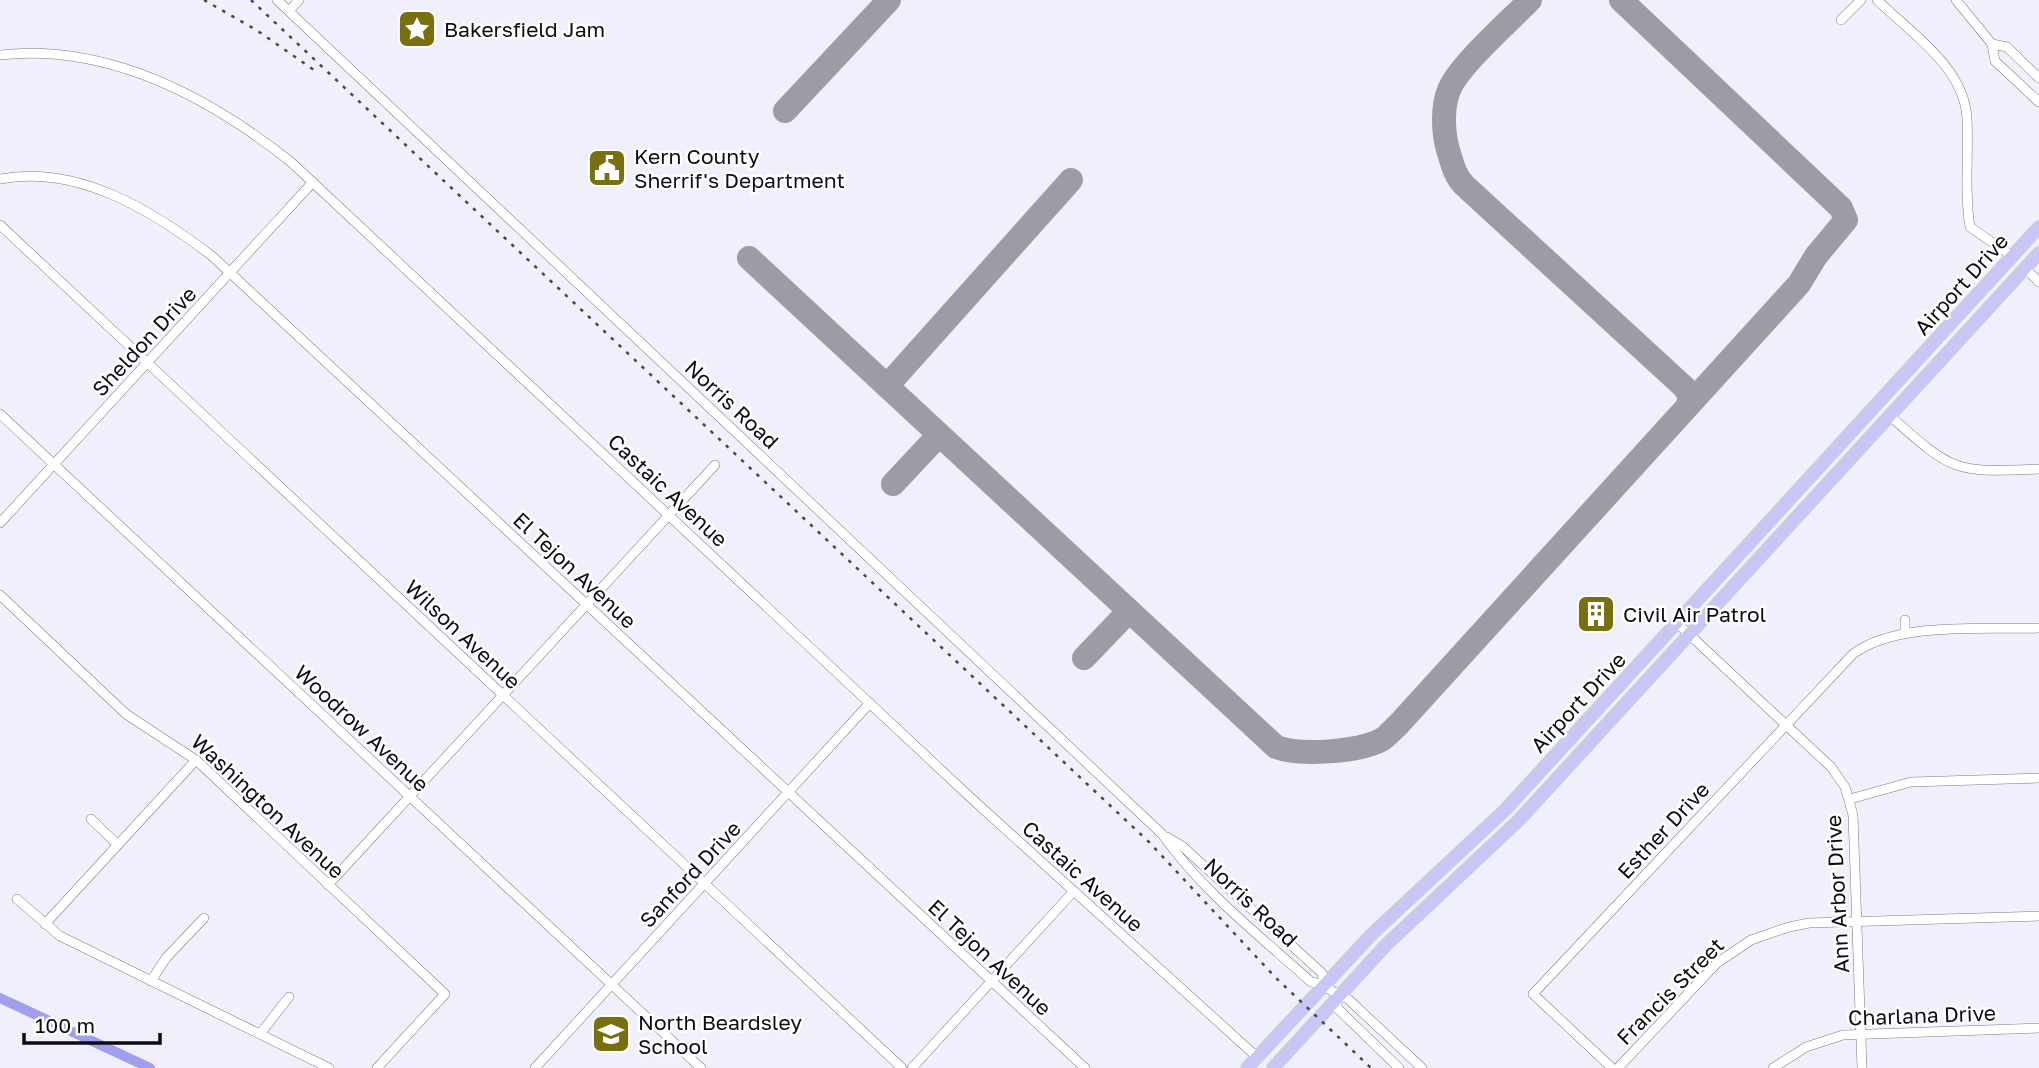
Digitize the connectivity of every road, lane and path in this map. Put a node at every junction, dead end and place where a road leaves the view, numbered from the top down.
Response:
1 (277, 0) edge
2 (299, 0) edge
3 (1861, 0) edge
4 (1877, 0) edge
5 (1956, 0) edge
6 (289, 11) junction
7 (1841, 20) dead end
8 (1992, 44) junction
9 (0, 55) edge
10 (2039, 78) edge
11 (2039, 102) edge
12 (0, 179) edge
13 (313, 182) junction
14 (0, 225) edge
15 (2039, 227) edge
16 (2039, 253) edge
17 (2012, 256) junction
18 (2025, 268) junction
19 (230, 273) junction
20 (2039, 282) edge
21 (1947, 328) junction
22 (147, 363) junction
23 (0, 414) edge
24 (1890, 416) junction
25 (54, 464) junction
26 (715, 465) dead end
27 (2039, 469) edge
28 (669, 514) junction
29 (0, 523) edge
30 (0, 596) edge
31 (586, 605) junction
32 (1905, 620) dead end
33 (1677, 623) junction
34 (2039, 628) edge
35 (1905, 632) junction
36 (1690, 634) junction
37 (503, 695) junction
38 (870, 704) junction
39 (1786, 725) junction
40 (196, 760) junction
41 (2039, 778) edge
42 (787, 794) junction
43 (410, 797) junction
44 (1850, 799) junction
45 (91, 820) dead end
46 (1162, 834) junction
47 (118, 845) junction
48 (328, 885) junction
49 (704, 885) junction
50 (1073, 892) junction
51 (17, 899) dead end
52 (2039, 916) edge
53 (204, 918) dead end
54 (1857, 921) junction
55 (45, 924) junction
56 (151, 981) junction
57 (991, 982) junction
58 (1325, 984) junction
59 (611, 985) junction
60 (1337, 996) junction
61 (289, 997) dead end
62 (2039, 1028) edge
63 (260, 1034) junction
64 (1861, 1034) junction
65 (1257, 1057) junction
66 (329, 1068) edge
67 (377, 1068) edge
68 (535, 1068) edge
69 (701, 1068) edge
70 (902, 1068) edge
71 (912, 1068) edge
72 (1085, 1068) edge
73 (1247, 1068) edge
74 (1273, 1068) edge
75 (1399, 1068) edge
76 (1422, 1068) edge
77 (1615, 1068) edge
78 (1773, 1068) edge
79 (1862, 1068) edge

1 - 6 street, Norris Road
2 - 6 street
3 - 7 street
4 - 17 street
5 - 8 street
6 - 46 street, Norris Road
8 - 10 street
8 - 11 street
9 - 13 street, Castaic Avenue
12 - 19 street, El Tejon Avenue
13 - 19 street, Sheldon Drive
13 - 28 street, Castaic Avenue
14 - 22 street, Wilson Avenue
15 - 17 main road, Airport Drive
16 - 18 main road, Airport Drive
17 - 21 main road, Airport Drive
18 - 20 street
18 - 24 main road, Airport Drive
19 - 22 street, Sheldon Drive
19 - 31 street, El Tejon Avenue
21 - 24 main road
21 - 33 main road, Airport Drive
22 - 25 street, Sheldon Drive
22 - 37 street, Wilson Avenue
23 - 25 street, Woodrow Avenue
24 - 27 street
24 - 36 main road, Airport Drive
25 - 29 street, Sheldon Drive
25 - 43 street, Woodrow Avenue
26 - 28 street
28 - 31 street
28 - 38 street, Castaic Avenue
30 - 40 street, Washington Avenue
31 - 37 street
31 - 42 street, El Tejon Avenue
32 - 35 street
33 - 36 street, Ann Arbor Drive
33 - 58 main road, Airport Drive
34 - 35 street, Esther Drive
35 - 39 street, Esther Drive
36 - 39 street, Ann Arbor Drive
36 - 60 main road, Airport Drive
37 - 43 street
37 - 49 street, Wilson Avenue
38 - 42 street, Sanford Drive
38 - 50 street, Castaic Avenue
39 - 44 street, Ann Arbor Drive
39 - 77 street, Esther Drive
40 - 47 street
40 - 48 street, Washington Avenue
41 - 44 street
42 - 49 street, Sanford Drive
42 - 57 street, El Tejon Avenue
43 - 48 street
43 - 59 street, Woodrow Avenue
44 - 54 street, Ann Arbor Drive
45 - 47 street
46 - 58 street, Norris Road
46 - 58 street, Norris Road
47 - 55 street
48 - 67 street, Washington Avenue
49 - 59 street, Sanford Drive
49 - 70 street, Wilson Avenue
50 - 57 street
50 - 65 street, Castaic Avenue
51 - 55 street
52 - 54 street, Francis Street
53 - 56 street
54 - 64 street, Ann Arbor Drive
54 - 77 street, Francis Street
55 - 56 street
56 - 63 street
57 - 71 street
57 - 72 street, El Tejon Avenue
58 - 60 street, Norris Road
58 - 65 main road, Airport Drive
59 - 68 street, Sanford Drive
59 - 69 street, Woodrow Avenue
60 - 74 main road, Airport Drive
60 - 75 street, Norris Road
60 - 76 street, Norris Road
61 - 63 street
62 - 64 street, Charlana Drive
63 - 66 street
64 - 78 street, Charlana Drive
64 - 79 street, Ann Arbor Drive
65 - 73 main road, Airport Drive

